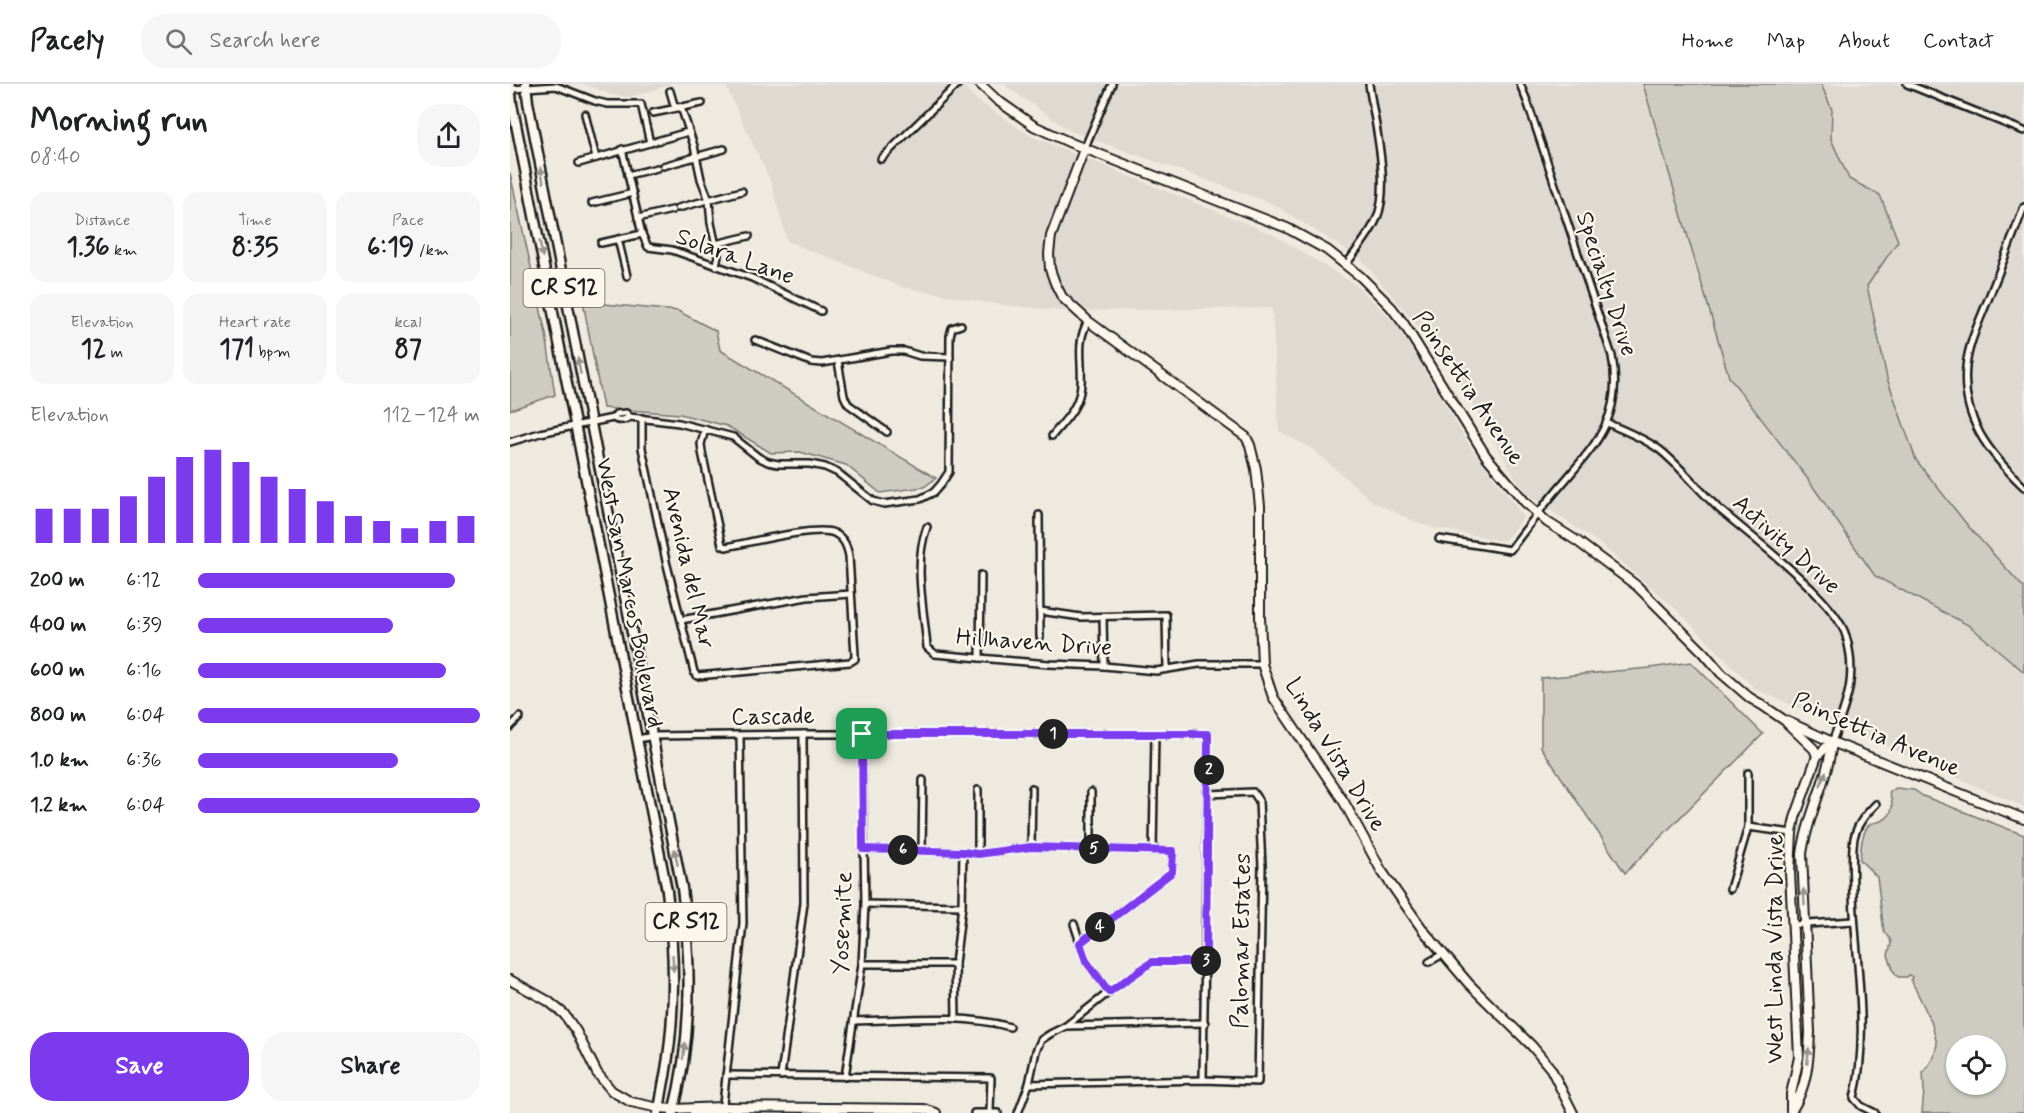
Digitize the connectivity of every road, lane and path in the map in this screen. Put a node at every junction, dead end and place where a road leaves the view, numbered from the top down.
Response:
1 (510, 84) edge
2 (958, 84) edge
3 (980, 84) edge
4 (1112, 84) edge
5 (1369, 84) edge
6 (1520, 84) edge
7 (1907, 84) edge
8 (526, 86) edge
9 (511, 89) edge
10 (670, 91) dead end
11 (702, 103) dead end
12 (681, 107) junction
13 (653, 113) dead end
14 (585, 114) dead end
15 (2024, 130) edge
16 (688, 132) junction
17 (650, 143) junction
18 (1085, 147) junction
19 (622, 149) junction
20 (724, 149) dead end
21 (697, 157) junction
22 (596, 158) junction
23 (881, 159) dead end
24 (579, 163) dead end
25 (628, 175) junction
26 (741, 191) dead end
27 (633, 193) junction
28 (709, 200) junction
29 (592, 203) dead end
30 (2024, 207) edge
31 (638, 218) junction
32 (642, 234) junction
33 (749, 236) dead end
34 (618, 239) junction
35 (601, 243) dead end
36 (715, 244) junction
37 (1346, 265) junction
38 (716, 266) junction
39 (627, 276) dead end
40 (821, 311) dead end
41 (1088, 321) junction
42 (961, 325) dead end
43 (755, 340) dead end
44 (950, 357) junction
45 (838, 361) junction
46 (642, 418) junction
47 (1607, 423) junction
48 (591, 424) junction
49 (576, 427) junction
50 (705, 429) junction
51 (887, 432) dead end
52 (1052, 436) dead end
53 (510, 442) edge
54 (2024, 487) edge
55 (1537, 513) junction
56 (1039, 515) dead end
57 (927, 527) dead end
58 (1439, 539) dead end
59 (981, 575) dead end
60 (851, 594) junction
61 (1041, 611) junction
62 (1103, 617) junction
63 (681, 620) junction
64 (1041, 637) dead end
65 (980, 658) junction
66 (1262, 664) junction
67 (1104, 666) junction
68 (1167, 669) junction
69 (520, 717) dead end
70 (1784, 720) junction
71 (510, 727) edge
72 (803, 734) junction
73 (862, 734) junction
74 (1155, 734) junction
75 (653, 736) junction
76 (740, 736) junction
77 (638, 739) junction
78 (1832, 742) junction
79 (1817, 756) junction
80 (1748, 773) dead end
81 (923, 780) dead end
82 (1032, 788) dead end
83 (978, 790) dead end
84 (1091, 792) dead end
85 (1209, 794) junction
86 (1876, 804) dead end
87 (2024, 819) edge
88 (1748, 827) junction
89 (1792, 833) junction
90 (1031, 847) junction
91 (863, 849) junction
92 (1091, 849) junction
93 (1153, 850) junction
94 (922, 851) junction
95 (963, 852) junction
96 (978, 854) junction
97 (1730, 890) dead end
98 (865, 904) junction
99 (962, 906) junction
100 (1854, 921) junction
101 (1074, 924) dead end
102 (1792, 925) junction
103 (1806, 925) junction
104 (1080, 943) junction
105 (1443, 954) junction
106 (1206, 962) junction
107 (1429, 962) dead end
108 (862, 964) junction
109 (955, 964) junction
110 (510, 980) edge
111 (1109, 992) junction
112 (956, 1019) junction
113 (854, 1021) junction
114 (1204, 1023) junction
115 (1066, 1026) junction
116 (1010, 1028) dead end
117 (726, 1075) junction
118 (781, 1076) junction
119 (845, 1077) junction
120 (1203, 1080) junction
121 (1029, 1084) junction
122 (658, 1110) edge
123 (674, 1111) edge
124 (721, 1111) edge
125 (990, 1112) edge
126 (1791, 1112) edge
127 (936, 1113) edge
128 (974, 1113) edge
129 (998, 1113) edge
130 (1018, 1113) edge
131 (1573, 1113) edge
132 (1875, 1113) edge

1 - 9 main road, West San Marcos Boulevard / CR S12
2 - 23 street
3 - 18 main road, Poinsettia Avenue
4 - 18 street
5 - 37 street
6 - 47 street, Specialty Drive
7 - 15 street
8 - 9 street
8 - 17 street
48 -> 8 main road, West San Marcos Boulevard / CR S12
9 -> 49 main road, West San Marcos Boulevard / CR S12
10 - 12 street
11 - 12 street
12 - 13 street
12 - 16 street
14 - 22 street
16 - 17 street
16 - 21 street
17 - 19 street
18 - 37 main road, Poinsettia Avenue
18 - 41 main road, Linda Vista Drive
19 - 22 street
19 - 25 street, Solara Lane
20 - 21 street
21 - 25 street
21 - 28 street
22 - 24 street
25 - 27 street, Solara Lane
26 - 28 street, Solara Lane
27 - 29 street
27 - 31 street, Solara Lane
28 - 31 street, Solara Lane
28 - 36 street
30 - 54 street
31 - 32 street, Solara Lane
32 - 34 street, Solara Lane
32 - 38 street, Solara Lane
33 - 36 street
34 - 35 street, Solara Lane
34 - 39 street
36 - 38 street
37 - 55 main road, Poinsettia Avenue
38 - 40 street, Solara Lane
41 - 52 street
41 - 66 main road, Linda Vista Drive
42 - 44 street
43 - 45 street
44 - 45 street
44 - 50 street
45 - 51 street
46 - 48 street
46 - 50 street
46 - 63 street, Avenida del Mar
47 - 55 street, Specialty Drive
47 - 78 street, Activity Drive
48 - 49 street
48 - 75 main road, West San Marcos Boulevard / CR S12
49 - 53 street
49 - 77 main road, West San Marcos Boulevard / CR S12
50 - 60 street
55 - 58 street, Specialty Drive
55 - 70 main road, Poinsettia Avenue
56 - 61 street
57 - 65 street, Hillhaven Drive
59 - 65 street
60 - 63 street
60 - 63 street, Avenida del Mar
61 - 62 street
61 - 64 street
62 - 67 street
62 - 68 street
65 - 67 street, Hillhaven Drive
66 - 68 street, Hillhaven Drive
66 - 105 main road, Linda Vista Drive
67 - 68 street, Hillhaven Drive
69 - 71 street
70 - 78 main road, Poinsettia Avenue
70 - 79 main road
72 - 73 street, Cascade
72 - 76 street, Cascade
72 - 118 street
73 - 74 street, Cascade
73 - 91 street, Yosemite
74 - 85 street, Cascade
74 - 93 street
75 - 76 street, Cascade
75 - 77 street, Cascade
123 -> 75 main road, West San Marcos Boulevard / CR S12
76 - 117 street
77 -> 122 main road, West San Marcos Boulevard / CR S12
78 - 79 main road, West Linda Vista Drive
78 - 87 main road, Poinsettia Avenue
103 -> 78 main road, West Linda Vista Drive
79 - 89 main road, West Linda Vista Drive
80 - 88 street
81 - 94 street
82 - 90 street
83 - 96 street
84 - 92 street
85 - 106 street
85 - 120 street, Palomar Estates
86 - 100 street
88 - 89 street
88 - 97 street
89 - 102 main road, West Linda Vista Drive
90 - 92 street
90 - 96 street
91 - 94 street
91 - 98 street, Yosemite
92 - 93 street
93 - 104 street
94 - 95 street
95 - 96 street
95 - 99 street
98 - 99 street
98 - 108 street, Yosemite
99 - 109 street
100 - 103 street
100 - 132 street
101 - 104 street
102 - 103 street
102 - 126 main road, West Linda Vista Drive
126 -> 103 main road, West Linda Vista Drive
104 - 111 street
105 - 107 street
105 - 131 main road, Linda Vista Drive
106 - 111 street
106 - 114 street
108 - 109 street
108 - 113 street, Yosemite
109 - 112 street
110 - 122 main road
111 - 115 street
112 - 113 street
112 - 116 street
113 - 119 street, Yosemite
114 - 115 street
114 - 120 street
115 - 121 street
117 - 118 street
117 - 124 street
118 - 119 street
119 - 125 street
120 - 121 street
121 - 130 street
122 - 123 main road
123 - 124 main road
124 - 127 main road
125 - 128 street
125 - 129 street

